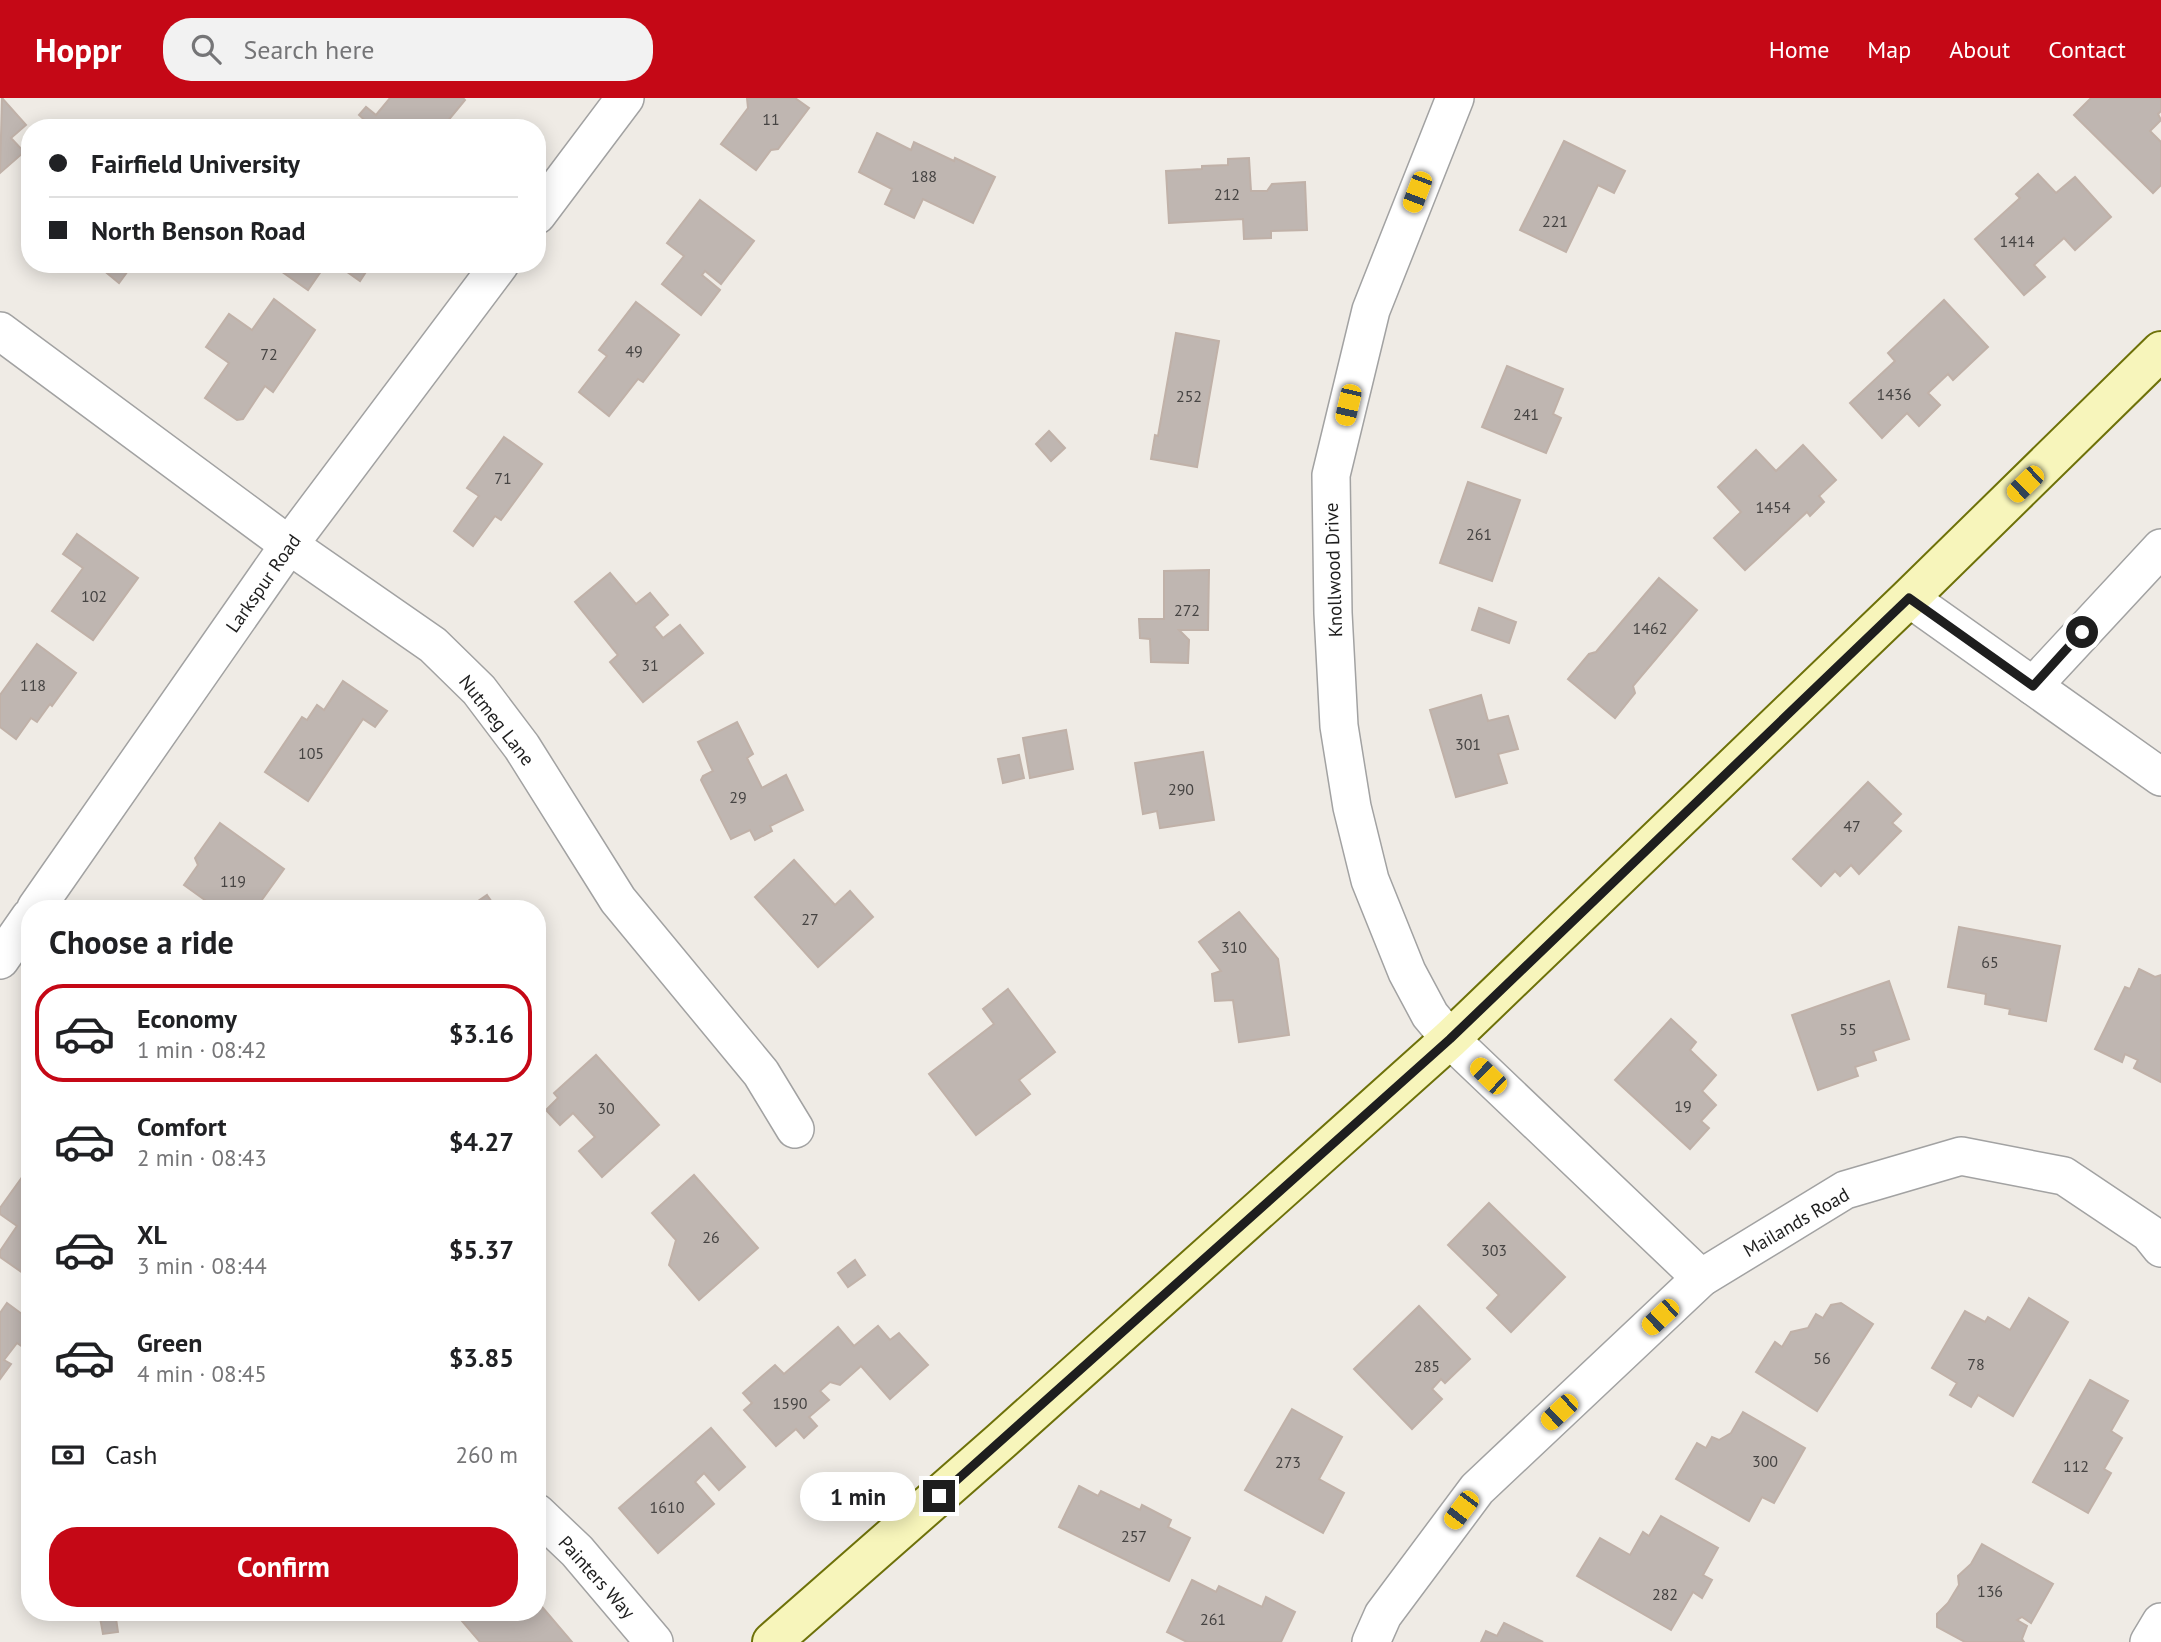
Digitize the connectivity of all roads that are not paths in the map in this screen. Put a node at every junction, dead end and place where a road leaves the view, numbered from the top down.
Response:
1 (625, 98) edge
2 (1455, 98) edge
3 (546, 203) edge
4 (493, 273) edge
5 (0, 331) edge
6 (2161, 351) edge
7 (289, 545) junction
8 (2161, 548) edge
9 (1909, 598) junction
10 (2033, 686) junction
11 (2161, 777) edge
12 (42, 900) edge
13 (21, 930) edge
14 (0, 960) edge
15 (1450, 1039) junction
16 (795, 1129) dead end
17 (2161, 1248) edge
18 (1701, 1278) junction
19 (546, 1522) edge
20 (2161, 1622) edge
21 (654, 1642) edge
22 (772, 1642) edge
23 (1371, 1642) edge
24 (2149, 1642) edge

1 - 3 street
2 - 15 street, Knollwood Drive
4 - 7 street, Larkspur Road
5 - 7 street, Nutmeg Lane
6 - 9 main road
7 - 12 street, Larkspur Road
7 - 16 street, Nutmeg Lane
8 - 10 street
9 - 10 street
9 - 15 main road
10 - 11 street
13 - 14 street
15 - 18 street
15 - 22 main road
17 - 18 street, Mailands Road
18 - 23 street, Mailands Road
19 - 21 street, Painters Way
20 - 24 street

